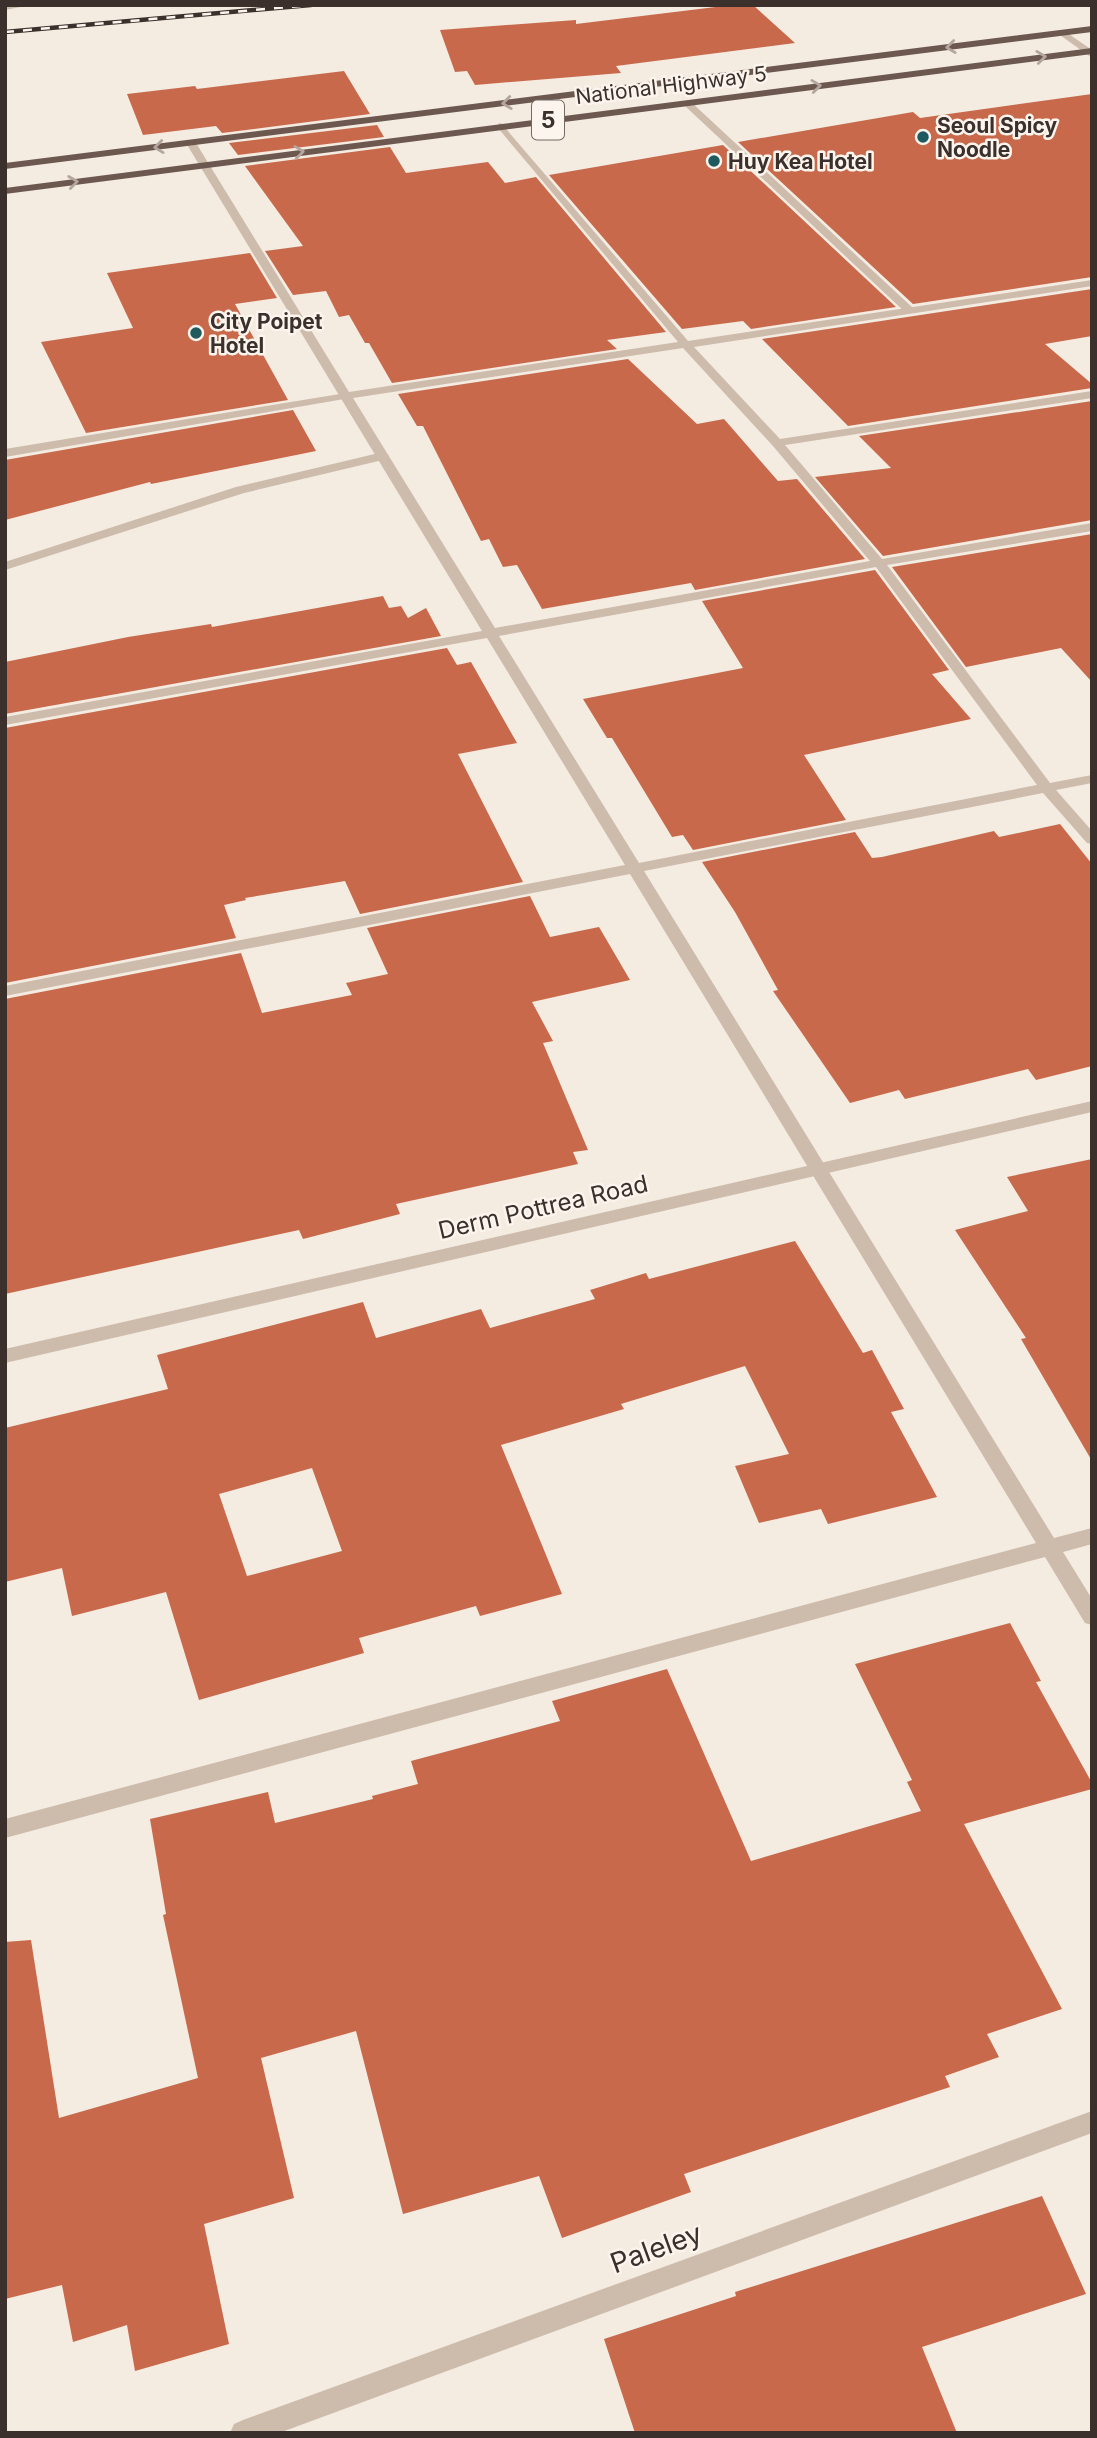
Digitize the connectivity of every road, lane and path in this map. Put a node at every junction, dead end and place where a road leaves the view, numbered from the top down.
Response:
1 (27, 5) edge
2 (5, 8) edge
3 (1092, 29) edge
4 (1063, 33) junction
5 (1090, 52) edge
6 (687, 103) junction
7 (501, 126) junction
8 (191, 143) junction
9 (204, 165) junction
10 (5, 166) edge
11 (5, 191) edge
12 (1092, 283) edge
13 (909, 310) junction
14 (684, 343) junction
15 (1092, 394) edge
16 (346, 396) junction
17 (777, 443) junction
18 (5, 453) edge
19 (383, 456) junction
20 (1092, 527) edge
21 (878, 563) junction
22 (5, 566) edge
23 (490, 633) junction
24 (5, 720) edge
25 (1092, 779) edge
26 (1046, 788) junction
27 (1092, 841) edge
28 (633, 869) junction
29 (5, 991) edge
30 (1092, 1106) edge
31 (816, 1170) junction
32 (5, 1356) edge
33 (1092, 1536) edge
34 (1048, 1548) junction
35 (1092, 1617) edge
36 (5, 1829) edge
37 (1092, 2122) edge
38 (243, 2433) edge

1 - 2 street
3 - 4 highway, National Highway 5 / 5
4 - 5 street
4 -> 8 highway, National Highway 5 / 5
6 -> 5 highway, National Highway 5 / 5
6 - 7 highway, National Highway 5 / 5
6 - 13 street
9 -> 7 highway, National Highway 5 / 5
7 - 14 street
8 - 9 street
8 -> 10 highway, National Highway 5 / 5
11 -> 9 highway, National Highway 5 / 5
9 - 16 street
12 - 13 street
13 - 14 street
14 - 16 street
14 - 17 street
15 - 17 street
16 - 18 street
16 - 19 street
17 - 21 street
19 - 22 street
19 - 23 street
20 - 21 street
21 - 23 street
21 - 26 street
23 - 24 street
23 - 28 street
25 - 26 street
26 - 27 street
26 - 28 street
28 - 29 street
28 - 31 street
30 - 31 street, Derm Pottrea Road
31 - 32 street, Derm Pottrea Road
31 - 34 street
33 - 34 street
34 - 35 street
34 - 36 street
37 - 38 street, Paleley

